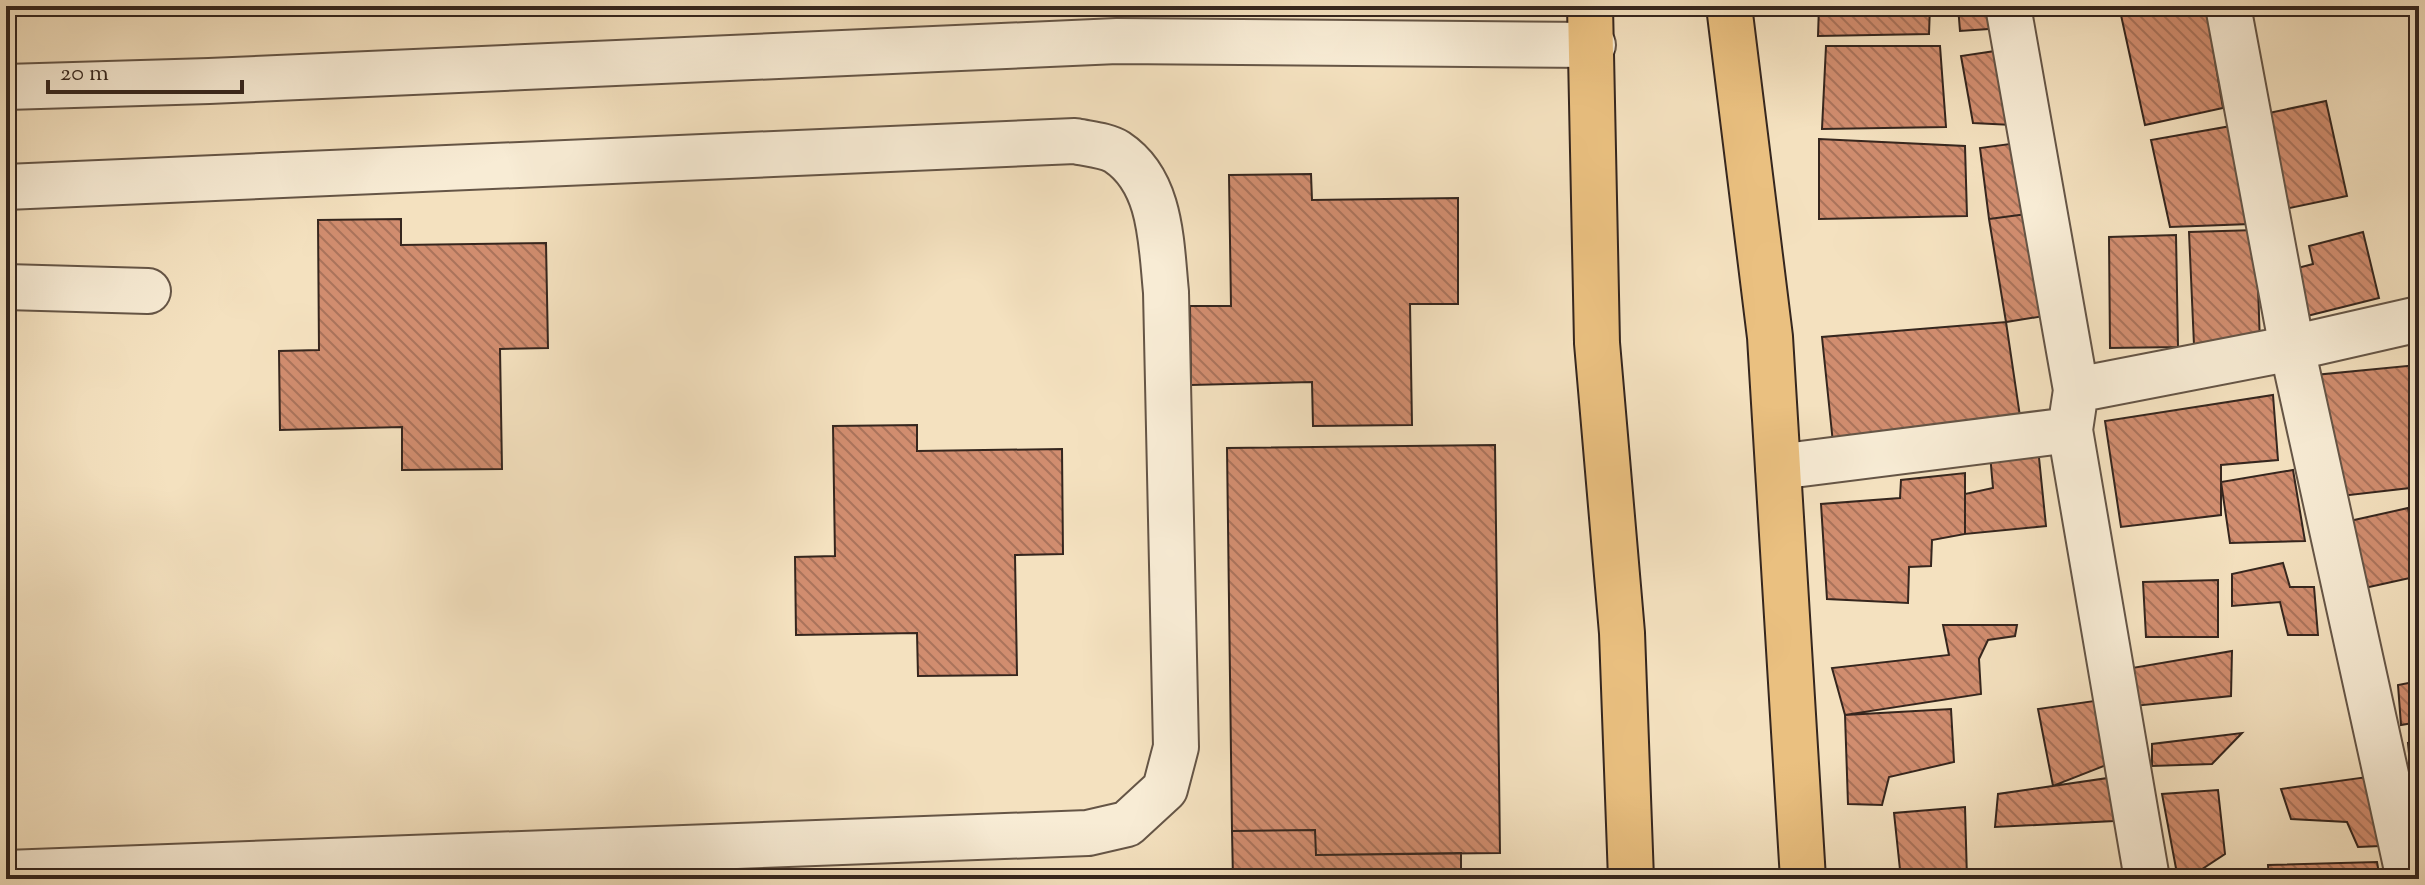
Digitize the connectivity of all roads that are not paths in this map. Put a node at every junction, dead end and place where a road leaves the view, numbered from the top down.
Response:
1 (1729, 6) edge
2 (2008, 6) edge
3 (2228, 6) edge
4 (1116, 24) edge
5 (1592, 25) edge
6 (6, 87) edge
7 (6, 187) edge
8 (6, 287) edge
9 (148, 291) dead end
10 (2419, 319) edge
11 (2292, 348) junction
12 (2073, 410) junction
13 (1778, 467) junction
14 (6, 873) edge
15 (1631, 879) edge
16 (1803, 879) edge
17 (2147, 879) edge
18 (2409, 879) edge

1 - 13 main road
2 - 12 street
3 - 11 street
4 - 5 street
4 - 6 street
5 - 15 main road
7 - 14 street
8 - 9 street
10 - 11 street
11 - 12 street
11 - 18 street
12 - 13 street
12 - 17 street
13 - 16 main road

